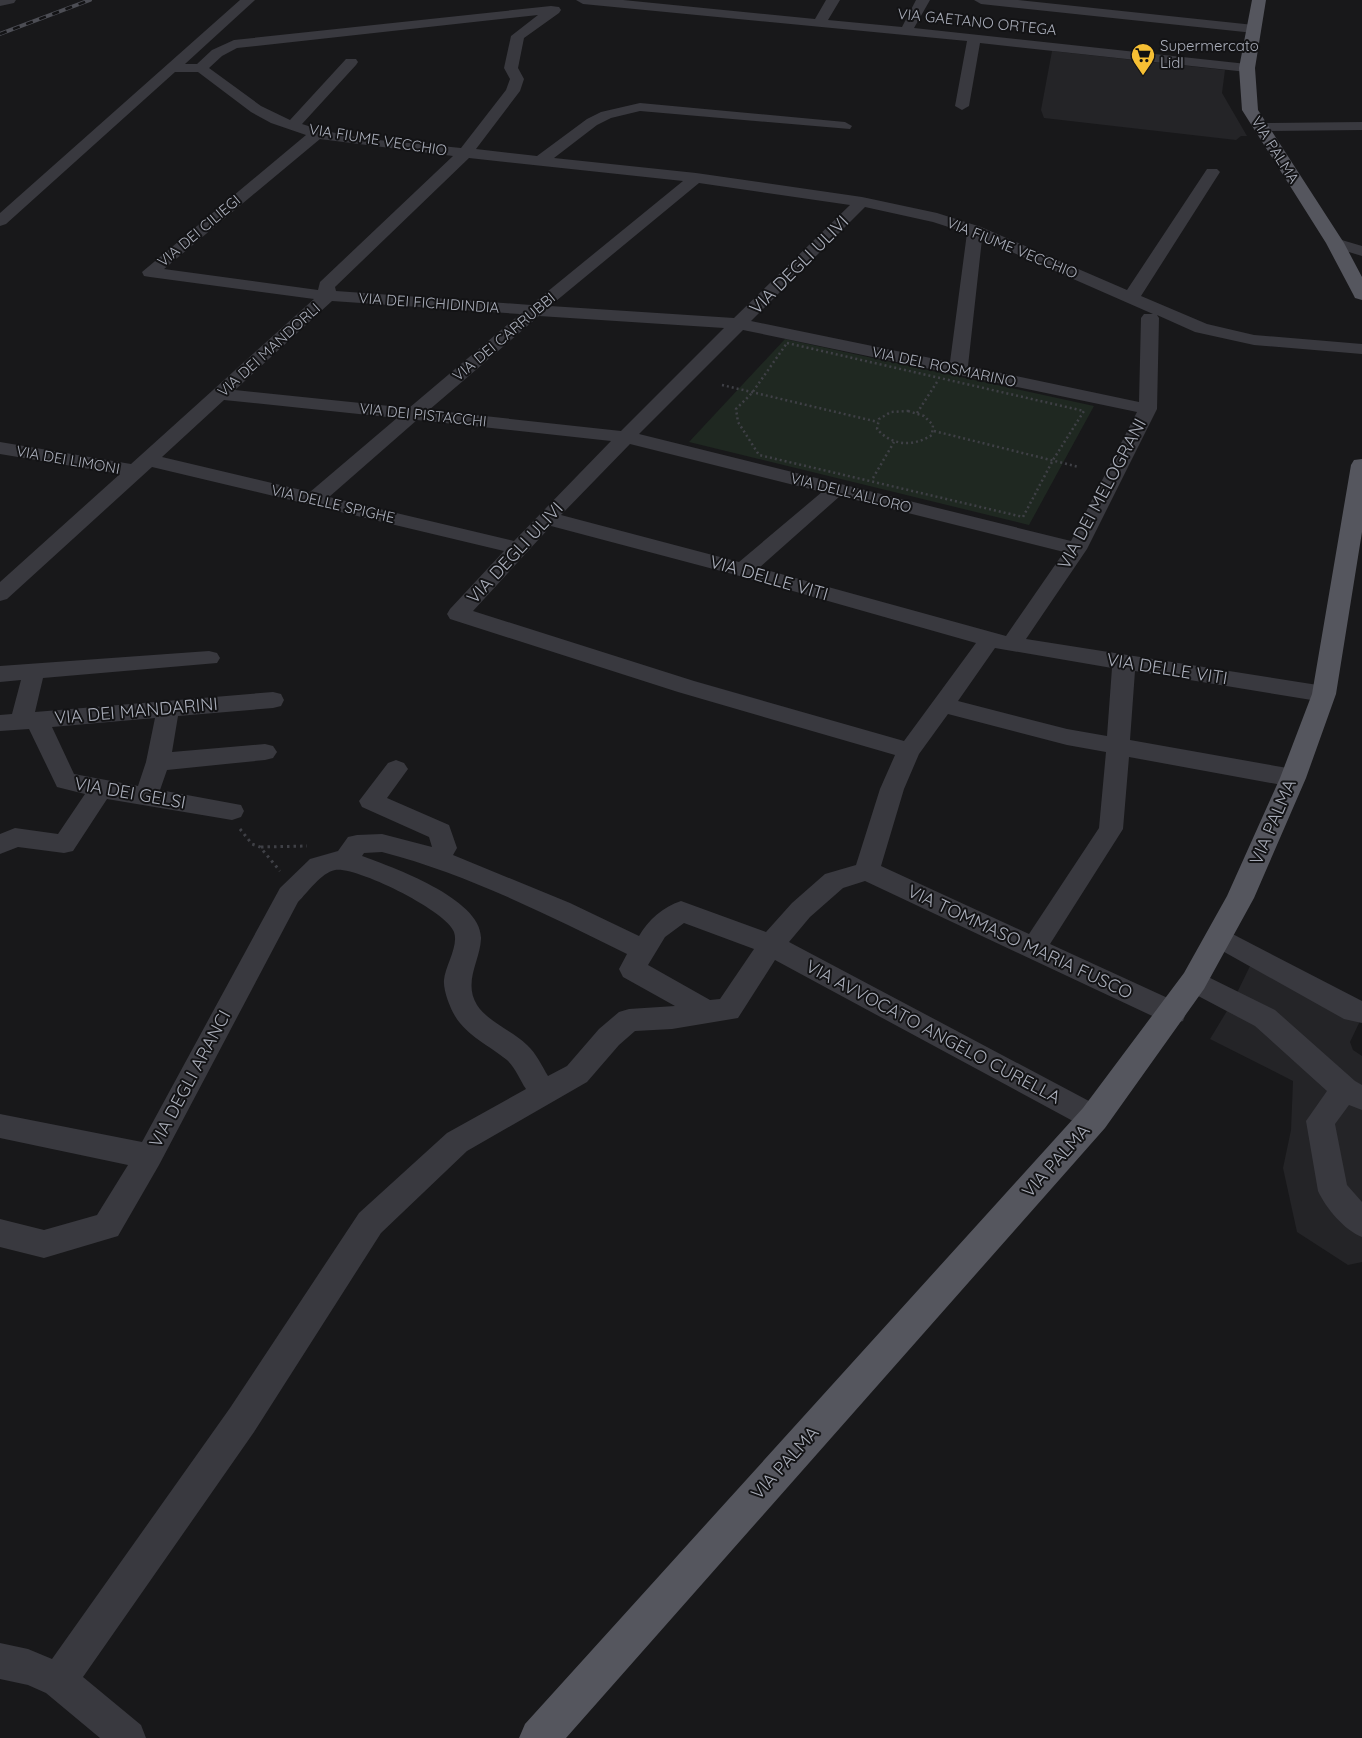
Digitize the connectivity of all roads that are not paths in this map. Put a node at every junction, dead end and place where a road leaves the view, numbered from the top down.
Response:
1 (9, 0) edge
2 (248, 0) edge
3 (584, 0) edge
4 (742, 0) edge
5 (833, 0) edge
6 (923, 0) edge
7 (981, 0) edge
8 (1259, 0) edge
9 (0, 2) edge
10 (559, 5) edge
11 (732, 14) junction
12 (819, 23) junction
13 (906, 31) junction
14 (1254, 32) junction
15 (974, 38) junction
16 (1221, 41) dead end
17 (1244, 58) junction
18 (351, 62) dead end
19 (172, 68) junction
20 (201, 68) junction
21 (962, 106) dead end
22 (292, 126) junction
23 (845, 126) dead end
24 (1362, 126) edge
25 (1261, 128) junction
26 (317, 134) junction
27 (465, 153) junction
28 (541, 160) junction
29 (1212, 172) dead end
30 (696, 178) junction
31 (862, 202) junction
32 (0, 221) edge
33 (975, 230) junction
34 (1335, 243) junction
35 (1362, 252) edge
36 (1361, 288) edge
37 (328, 296) junction
38 (1131, 297) junction
39 (535, 310) junction
40 (1150, 318) dead end
41 (740, 324) junction
42 (1362, 336) edge
43 (1324, 347) junction
44 (1362, 349) edge
45 (1362, 358) edge
46 (948, 372) junction
47 (220, 394) junction
48 (1148, 410) junction
49 (414, 414) junction
50 (626, 437) junction
51 (0, 448) edge
52 (142, 465) junction
53 (1362, 465) edge
54 (837, 489) junction
55 (314, 499) junction
56 (547, 518) junction
57 (518, 548) junction
58 (1077, 549) junction
59 (743, 570) junction
60 (0, 594) edge
61 (1000, 642) junction
62 (209, 658) dead end
63 (1124, 662) junction
64 (34, 671) junction
65 (0, 674) edge
66 (1324, 694) junction
67 (273, 700) dead end
68 (943, 705) junction
69 (168, 709) junction
70 (19, 722) edge
71 (1118, 746) junction
72 (909, 751) junction
73 (265, 752) dead end
74 (158, 762) junction
75 (396, 769) dead end
76 (1293, 778) junction
77 (101, 789) junction
78 (146, 797) junction
79 (232, 811) road end
80 (0, 845) edge
81 (437, 859) junction
82 (345, 860) junction
83 (867, 871) junction
84 (1218, 937) junction
85 (771, 945) junction
86 (1034, 948) junction
87 (642, 950) junction
88 (1194, 981) junction
89 (707, 1011) junction
90 (1362, 1012) edge
91 (1173, 1013) junction
92 (543, 1092) junction
93 (1353, 1094) edge
94 (1094, 1118) junction
95 (0, 1126) edge
96 (149, 1156) junction
97 (1362, 1223) edge
98 (0, 1233) edge
99 (0, 1661) edge
100 (59, 1680) junction
101 (128, 1738) edge
102 (539, 1738) edge

1 - 9 street
2 - 19 street
3 - 11 street, VIA GAETANO ORTEGA
4 - 11 street
5 - 12 street
6 - 13 street
7 - 14 street
8 - 14 main road, VIA PALMA
10 - 20 street
10 - 27 street
11 - 12 street, VIA GAETANO ORTEGA
12 - 13 street, VIA GAETANO ORTEGA
13 - 15 street, VIA GAETANO ORTEGA
14 - 16 street
14 - 17 main road, VIA PALMA
15 - 17 street, VIA GAETANO ORTEGA
15 - 21 street
17 - 25 main road, VIA PALMA
18 - 22 street
19 - 20 street
19 - 32 street
20 - 22 street, VIA FIUME VECCHIO
22 - 26 street, VIA FIUME VECCHIO
23 - 28 street
24 - 25 street
25 - 34 main road, VIA PALMA
26 - 27 street, VIA FIUME VECCHIO
26 - 37 street, VIA DEI CILIEGI
27 - 28 street, VIA FIUME VECCHIO
27 - 37 street, VIA DEI MANDORLI
28 - 30 street, VIA FIUME VECCHIO
29 - 38 street
30 - 31 street, VIA FIUME VECCHIO
30 - 39 street, VIA DEI CARRUBBI
31 - 33 street, VIA FIUME VECCHIO
31 - 41 street, VIA DEGLI ULIVI
33 - 38 street, VIA FIUME VECCHIO
33 - 46 street
34 - 35 street
34 - 36 main road, VIA PALMA
37 - 39 street, VIA DEI FICHIDINDIA
37 - 47 street, VIA DEI MANDORLI
38 - 43 street, VIA FIUME VECCHIO
39 - 41 street, VIA DEI FICHIDINDIA
39 - 49 street, VIA DEI CARRUBBI
40 - 48 street, VIA DEI MELOGRANI
41 - 46 street, VIA DEL ROSMARINO
41 - 50 street, VIA DEGLI ULIVI
42 - 43 street
43 - 44 street
43 - 45 street
46 - 48 street, VIA DEL ROSMARINO
47 - 49 street, VIA DEI PISTACCHI
47 - 52 street, VIA DEI MANDORLI
48 - 58 street, VIA DEI MELOGRANI
49 - 50 street, VIA DEI PISTACCHI
49 - 55 street, VIA DEI CARRUBBI
50 - 54 street, VIA DELL'ALLORO
50 - 56 street, VIA DEGLI ULIVI
51 - 52 street, VIA DEI LIMONI
52 - 55 street, VIA DELLE SPIGHE
52 - 60 street
53 - 66 main road, VIA PALMA
54 - 58 street, VIA DELL'ALLORO
54 - 59 street
55 - 57 street, VIA DELLE SPIGHE
56 - 57 street, VIA DEGLI ULIVI
56 - 59 street, VIA DELLE VITI
57 - 72 street, VIA DEGLI ULIVI
58 - 61 street, VIA DEI MELOGRANI
59 - 61 street, VIA DELLE VITI
61 - 63 street, VIA DELLE VITI
61 - 68 street, VIA DEI MELOGRANI
62 - 64 street
63 - 66 street, VIA DELLE VITI
63 - 71 street
64 - 65 street
64 - 70 street
66 - 76 main road, VIA PALMA
67 - 69 street, VIA DEI MANDARINI
68 - 71 street
68 - 72 street, VIA DEI MELOGRANI
69 - 70 street, VIA DEI MANDARINI
69 - 74 street
70 - 77 street, VIA DEI GELSI
71 - 76 street
71 - 86 street
72 - 83 street, VIA DEI MELOGRANI
73 - 74 street
74 - 78 street
75 - 81 street
76 - 84 main road, VIA PALMA
77 - 78 street, VIA DEI GELSI
77 - 80 street
78 - 79 street, VIA DEI GELSI
81 - 82 street
81 - 87 street
82 - 92 street
82 - 96 street, VIA DEGLI ARANCI
83 - 85 street
83 - 86 street, VIA TOMMASO MARIA FUSCO
84 - 88 main road, VIA PALMA
84 - 90 street
85 - 87 street, VIA AVVOCATO ANGELO CURELLA
85 - 89 street
85 - 94 street, VIA AVVOCATO ANGELO CURELLA
86 - 91 street, VIA TOMMASO MARIA FUSCO
87 - 89 street
88 - 91 main road, VIA PALMA
88 - 93 street
89 - 92 street
91 - 94 main road, VIA PALMA
92 - 100 street
93 - 97 street
94 - 102 main road, VIA PALMA
95 - 96 street, VIA DEGLI ARANCI
96 - 98 street
99 - 100 street
100 - 101 street

